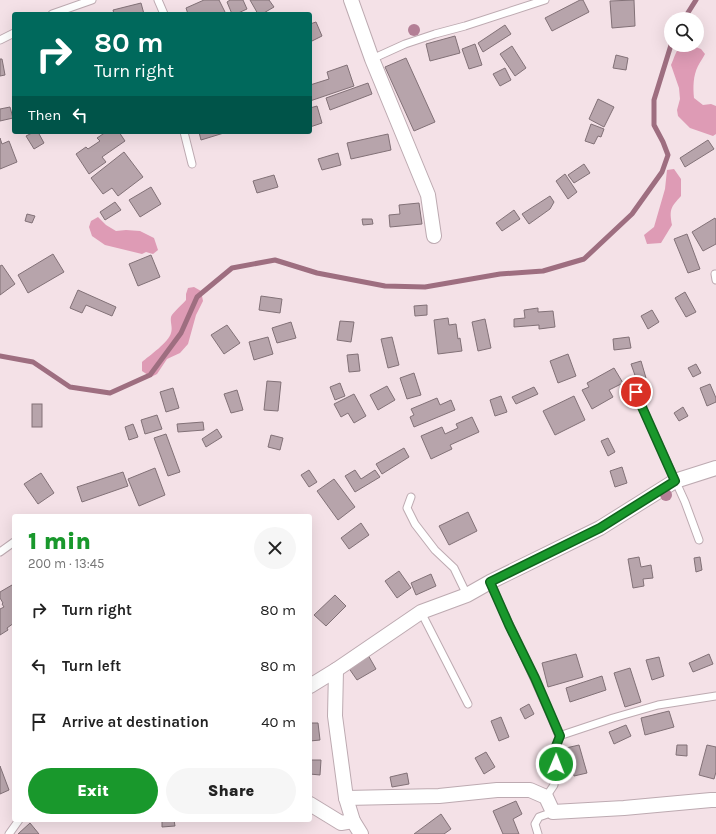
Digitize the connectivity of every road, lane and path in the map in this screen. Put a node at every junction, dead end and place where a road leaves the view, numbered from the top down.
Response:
1 (92, 0) edge
2 (158, 0) edge
3 (350, 0) edge
4 (545, 0) edge
5 (58, 12) edge
6 (163, 12) edge
7 (12, 34) edge
8 (0, 40) edge
9 (372, 59) junction
10 (184, 134) edge
11 (192, 164) dead end
12 (434, 236) dead end
13 (636, 392) dead end
14 (716, 468) edge
15 (675, 481) junction
16 (411, 497) dead end
17 (699, 540) dead end
18 (12, 543) edge
19 (0, 552) edge
20 (490, 582) junction
21 (467, 595) junction
22 (421, 612) junction
23 (336, 670) junction
24 (312, 685) edge
25 (716, 696) edge
26 (468, 704) dead end
27 (560, 736) junction
28 (546, 797) junction
29 (346, 798) junction
30 (716, 800) edge
31 (312, 805) edge
32 (553, 812) junction
33 (352, 821) junction
34 (17, 822) edge
35 (8, 834) edge
36 (361, 834) edge
37 (538, 834) edge

1 - 5 lane
2 - 6 lane
3 - 9 street
4 - 9 lane
7 - 8 lane
9 - 12 street
10 - 11 lane
13 - 15 lane
14 - 15 street
15 - 17 lane
15 - 20 street
16 - 21 lane
18 - 19 lane
20 - 21 street
20 - 27 lane
21 - 22 street
22 - 23 street
22 - 26 lane
23 - 24 street
23 - 29 street
25 - 27 lane
27 - 28 lane
28 - 29 street
28 - 32 street
29 - 33 street
30 - 32 street
31 - 33 street
32 - 37 lane
33 - 36 street
34 - 35 lane

